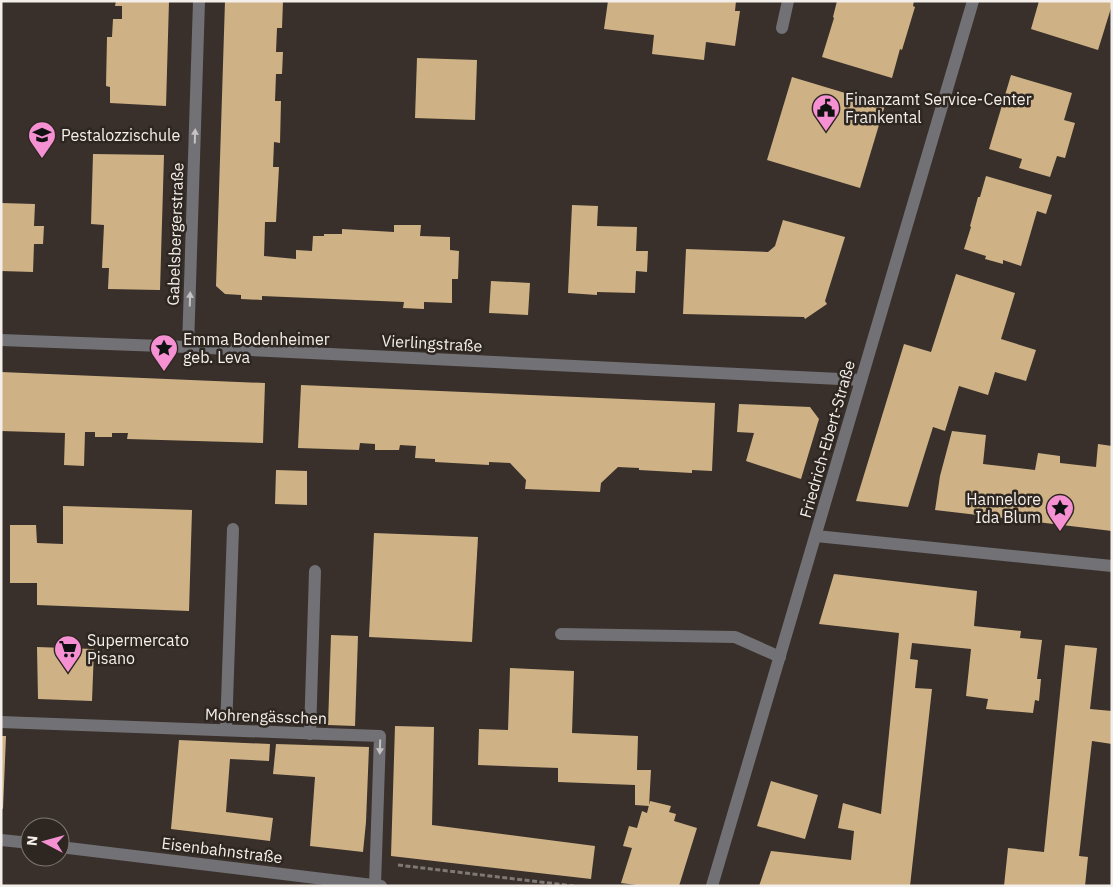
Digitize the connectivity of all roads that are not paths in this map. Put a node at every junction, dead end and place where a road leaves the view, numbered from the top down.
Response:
1 (199, 1) edge
2 (788, 1) edge
3 (974, 1) edge
4 (782, 28) dead end
5 (1, 340) edge
6 (188, 347) junction
7 (861, 380) junction
8 (232, 529) dead end
9 (816, 536) junction
10 (1112, 566) edge
11 (315, 571) dead end
12 (560, 634) dead end
13 (780, 657) junction
14 (1, 722) edge
15 (226, 730) junction
16 (310, 734) junction
17 (1, 840) edge
18 (20, 842) edge
19 (70, 848) edge
20 (375, 885) edge
21 (381, 886) edge
22 (712, 886) edge

6 -> 1 street, Gabelsbergerstraße
2 - 4 street
3 - 7 street, Friedrich-Ebert-Straße
5 - 6 street, Vierlingstraße
6 - 7 street, Vierlingstraße
7 - 9 street, Friedrich-Ebert-Straße
8 - 15 street
9 - 10 street
9 - 13 street, Friedrich-Ebert-Straße
11 - 16 street
12 - 13 street
13 - 22 street, Friedrich-Ebert-Straße
14 - 15 street, Mohrengässchen
15 - 16 street, Mohrengässchen
16 -> 20 street, Mohrengässchen
17 - 18 street
19 - 20 street, Eisenbahnstraße
20 - 21 street, Eisenbahnstraße

